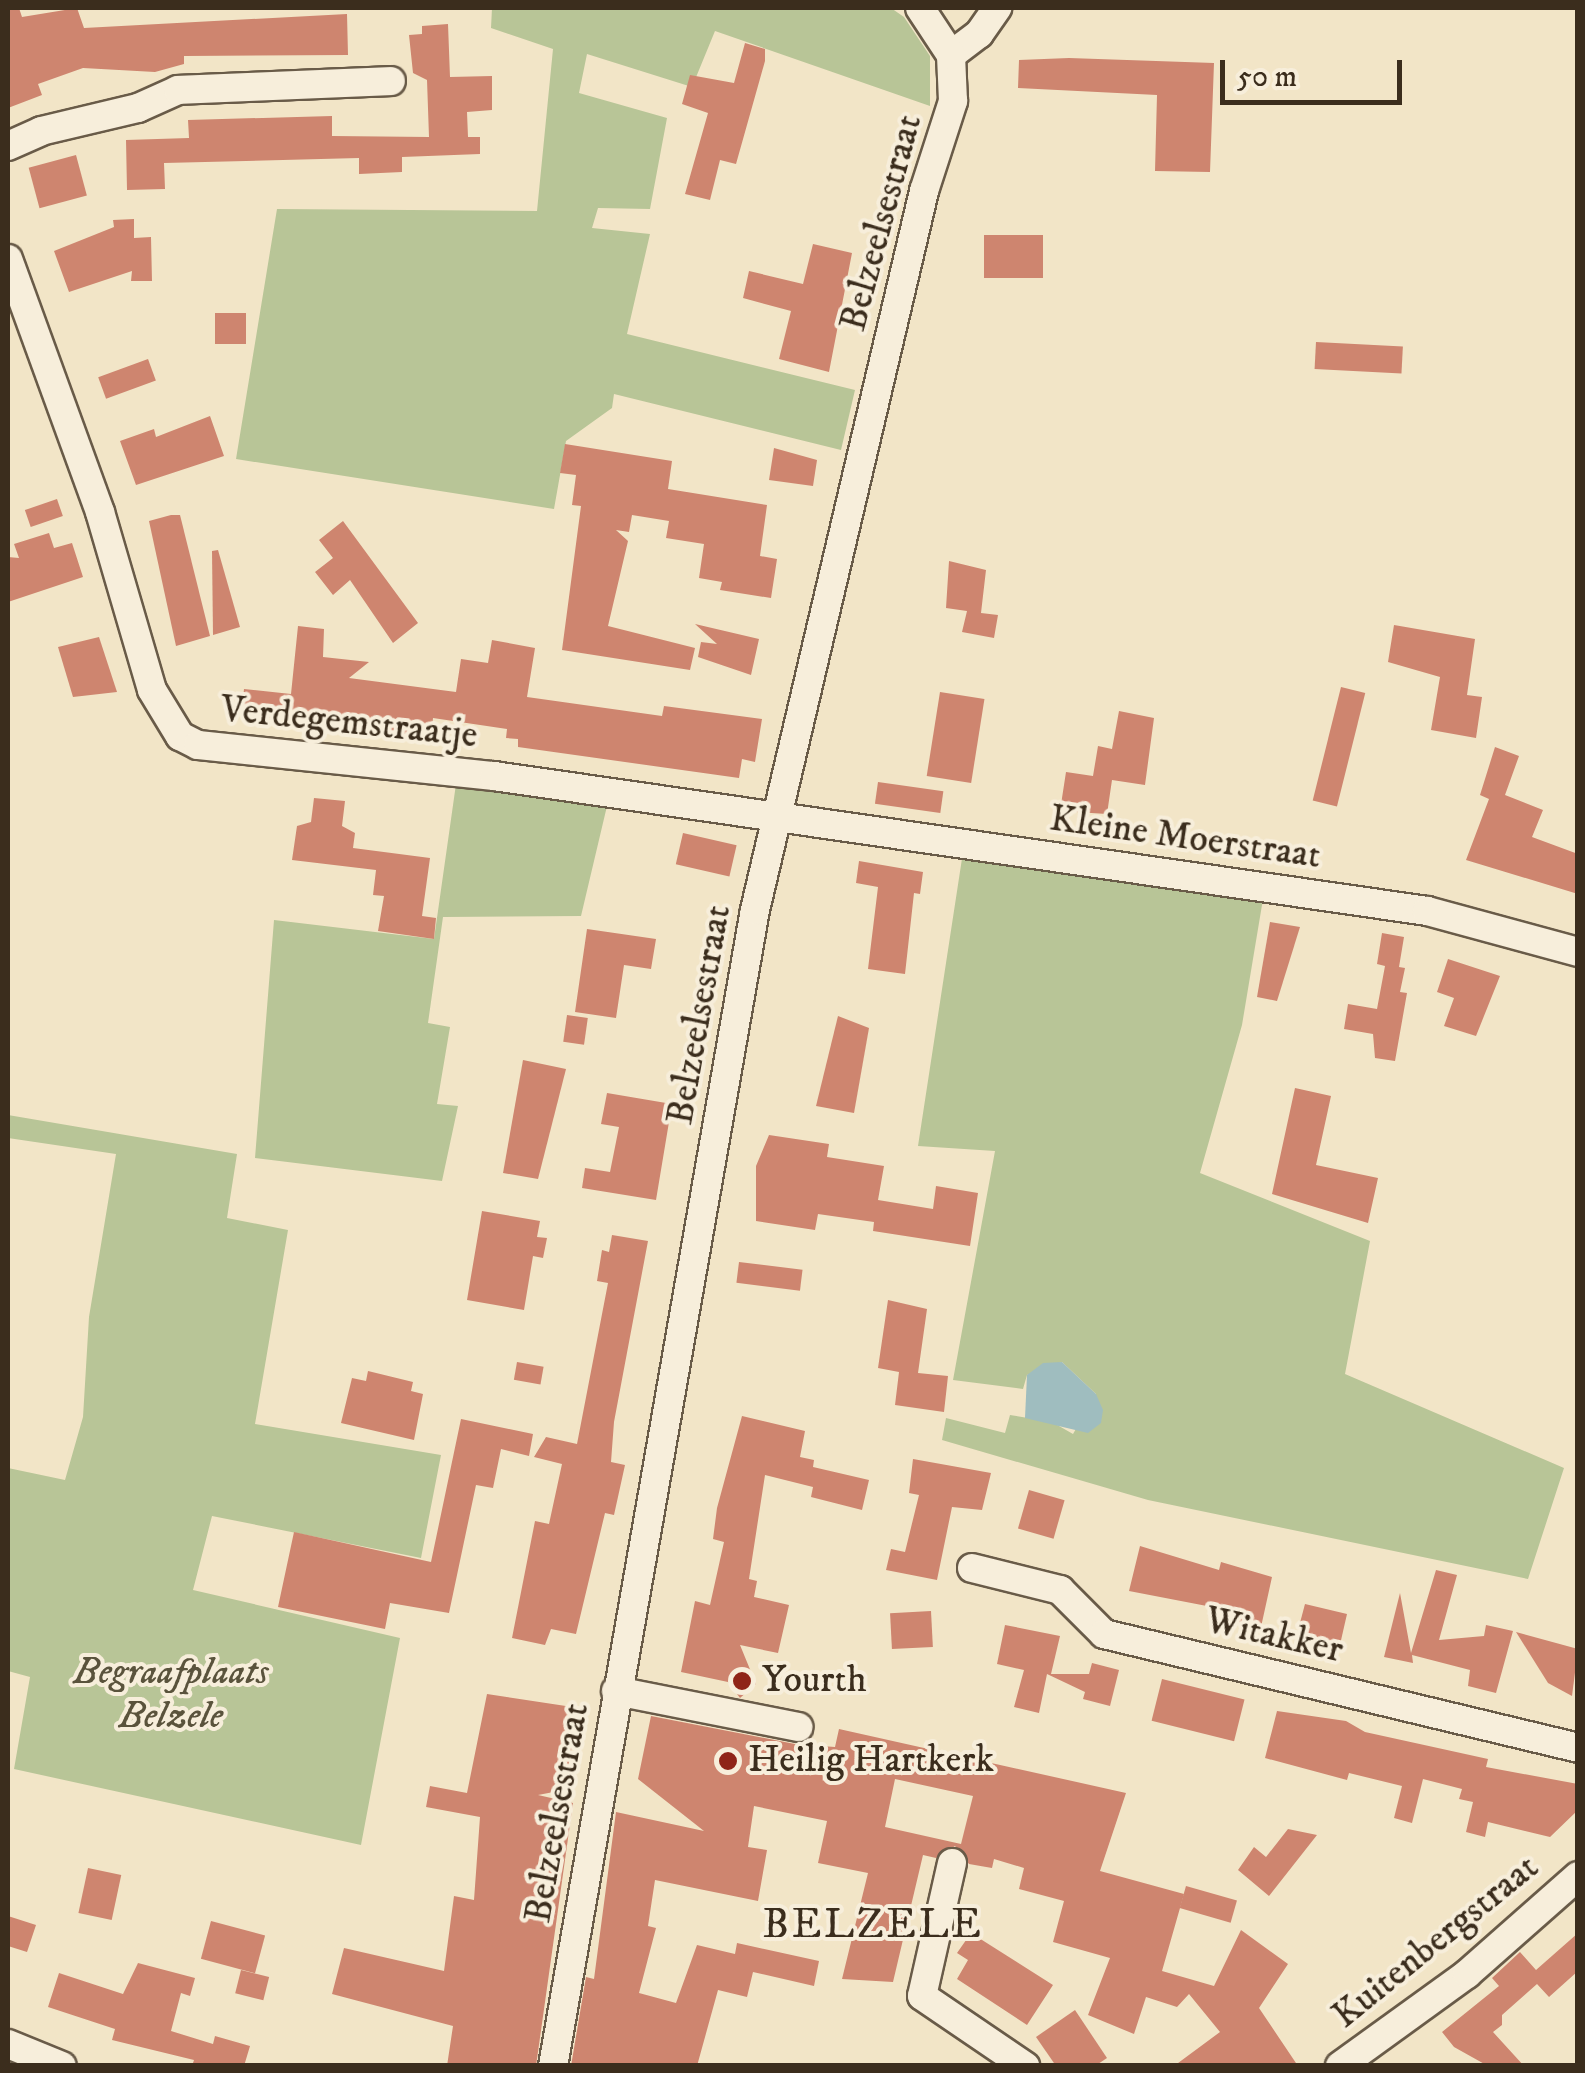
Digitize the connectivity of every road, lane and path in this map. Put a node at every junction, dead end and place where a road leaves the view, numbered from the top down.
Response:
1 (920, 8) edge
2 (996, 8) edge
3 (951, 54) junction
4 (391, 81) dead end
5 (8, 146) edge
6 (8, 260) edge
7 (779, 817) junction
8 (1578, 952) edge
9 (972, 1568) dead end
10 (616, 1691) junction
11 (798, 1727) dead end
12 (1578, 1748) edge
13 (952, 1863) dead end
14 (1578, 1876) edge
15 (8, 2044) edge
16 (62, 2066) edge
17 (553, 2066) edge
18 (1025, 2066) edge
19 (1340, 2066) edge

1 - 3 street
2 - 3 street
3 - 7 street, Belzeelsestraat
4 - 5 street
6 - 7 street, Verdegemstraatje
7 - 8 street, Kleine Moerstraat
7 - 10 street, Belzeelsestraat
9 - 12 street, Witakker
10 - 11 street
10 - 17 street, Belzeelsestraat
13 - 18 street
14 - 19 street, Kuitenbergstraat
15 - 16 street

